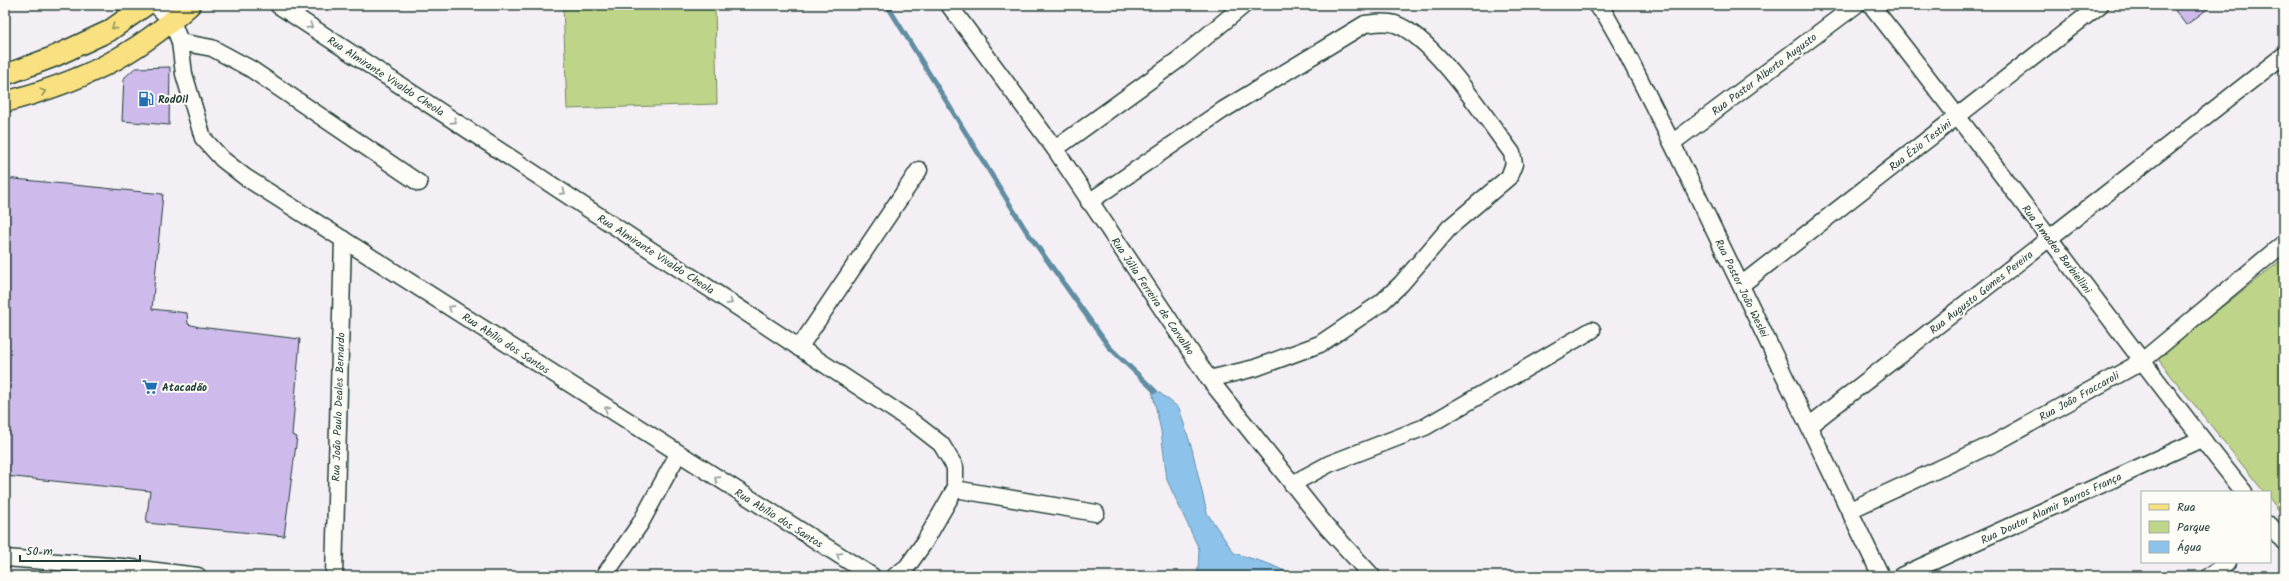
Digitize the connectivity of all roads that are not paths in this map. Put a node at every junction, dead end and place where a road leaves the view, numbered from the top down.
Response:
1 (146, 5) edge
2 (156, 5) edge
3 (190, 5) edge
4 (278, 5) edge
5 (949, 5) edge
6 (1244, 5) edge
7 (1856, 5) edge
8 (1871, 5) edge
9 (2100, 5) edge
10 (1605, 8) edge
11 (172, 21) junction
12 (180, 42) junction
13 (2284, 55) edge
14 (5, 75) edge
15 (5, 102) edge
16 (1959, 116) junction
17 (1672, 143) junction
18 (1054, 149) junction
19 (919, 170) dead end
20 (418, 183) dead end
21 (1089, 202) junction
22 (2050, 238) junction
23 (343, 239) junction
24 (2284, 243) edge
25 (1741, 286) junction
26 (1592, 330) dead end
27 (799, 348) junction
28 (2141, 362) junction
29 (1209, 379) junction
30 (1810, 425) junction
31 (2202, 439) junction
32 (678, 454) junction
33 (1292, 484) junction
34 (955, 489) junction
35 (2243, 491) edge
36 (1850, 510) junction
37 (1096, 513) dead end
38 (2271, 527) edge
39 (2284, 542) edge
40 (5, 558) edge
41 (2226, 563) edge
42 (198, 576) edge
43 (334, 576) edge
44 (604, 576) edge
45 (872, 576) edge
46 (895, 576) edge
47 (1372, 576) edge
48 (1881, 576) edge
49 (1901, 576) edge
50 (2210, 576) edge

1 -> 14 main road
2 - 11 street
3 - 11 main road
4 -> 27 street, Rua Almirante Vivaldo Cheola
5 - 18 street, Rua Júlia Ferreira de Carvalho
6 - 18 street
7 - 17 street, Rua Pastor Alberto Augusto
8 - 16 street, Rua Amadeo Barbiellini
9 - 16 street, Rua Ézio Testini
10 - 17 street, Rua Pastor João Weslei
11 - 12 street, Rua Abílio dos Santos
15 -> 11 main road
12 - 20 street
12 - 23 street, Rua Abílio dos Santos
13 - 22 street, Rua Augusto Gomes Pereira
16 - 22 street, Rua Amadeo Barbiellini
16 - 25 street, Rua Ézio Testini
17 - 25 street, Rua Pastor João Weslei
18 - 21 street, Rua Júlia Ferreira de Carvalho
19 - 27 street
21 - 29 street, Rua Júlia Ferreira de Carvalho
21 - 29 street
22 - 28 street, Rua Amadeo Barbiellini
22 - 30 street, Rua Augusto Gomes Pereira
32 -> 23 street, Rua Abílio dos Santos
23 - 43 street, Rua João Paulo Deales Bernardo
24 - 28 street, Rua João Fraccaroli
25 - 30 street, Rua Pastor João Weslei
26 - 33 street
27 - 34 street, Rua Almirante Vivaldo Cheola
28 - 31 street, Rua Amadeo Barbiellini
28 - 36 street, Rua João Fraccaroli
29 - 33 street, Rua Júlia Ferreira de Carvalho
30 - 36 street, Rua Pastor João Weslei
31 - 35 street, Rua Amadeo Barbiellini
31 - 49 street, Rua Doutor Alamir Barros França
32 - 44 street
45 -> 32 street, Rua Abílio dos Santos
33 - 47 street, Rua Júlia Ferreira de Carvalho
34 - 37 street
34 - 46 street, Rua Almirante Vivaldo Cheola
36 - 48 street, Rua Pastor João Weslei
38 - 39 street
40 - 42 street
41 - 50 street

